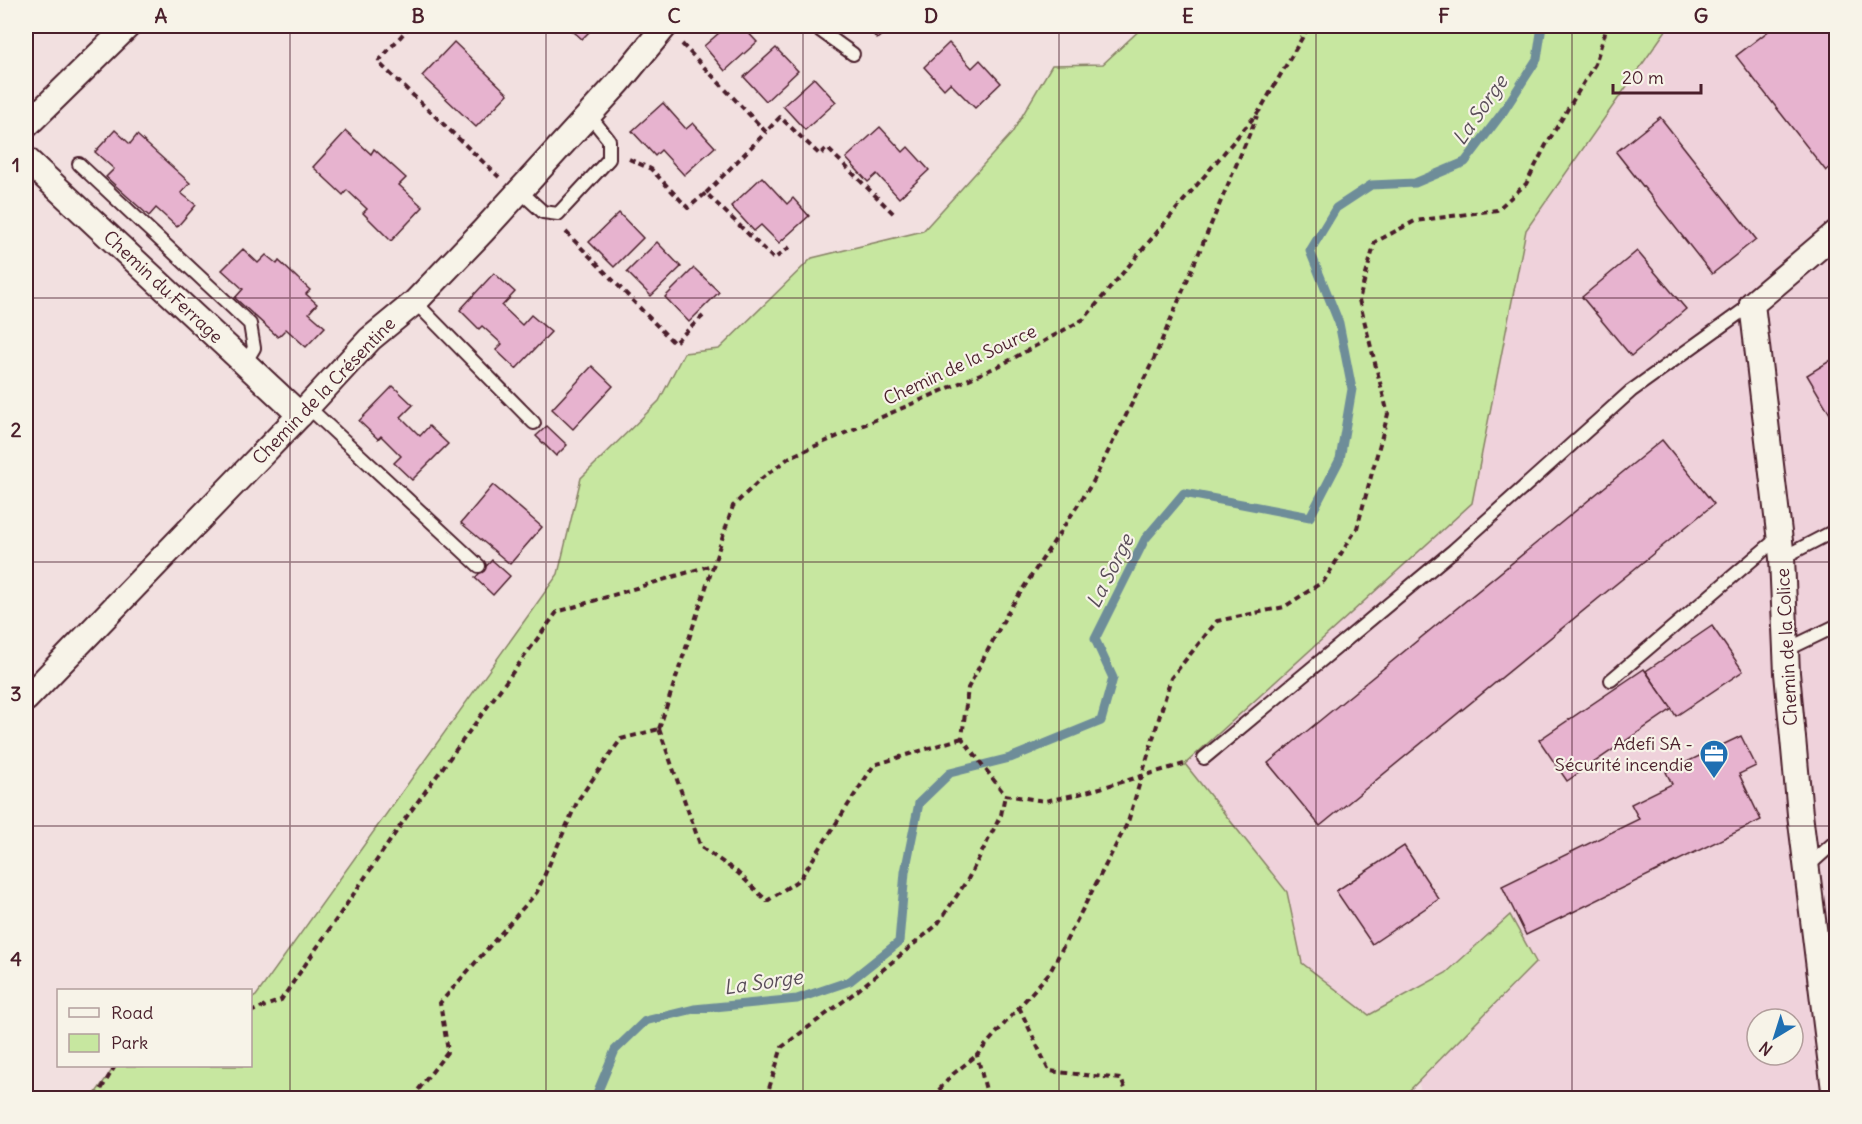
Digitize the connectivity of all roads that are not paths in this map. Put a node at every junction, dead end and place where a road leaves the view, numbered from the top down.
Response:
1 (128, 26) edge
2 (814, 26) edge
3 (671, 32) edge
4 (853, 54) dead end
5 (589, 115) junction
6 (26, 126) edge
7 (26, 159) edge
8 (79, 164) dead end
9 (518, 192) junction
10 (1836, 233) edge
11 (414, 302) junction
12 (1752, 304) junction
13 (245, 363) junction
14 (304, 411) junction
15 (534, 423) dead end
16 (1836, 530) edge
17 (1781, 548) junction
18 (479, 566) dead end
19 (1836, 626) edge
20 (1786, 650) junction
21 (1611, 680) dead end
22 (26, 699) edge
23 (1204, 758) road end
24 (1836, 841) edge
25 (1807, 867) junction
26 (1835, 1098) edge

1 - 6 street
2 - 4 lane
3 - 5 street, Chemin de la Crésentine
5 - 9 street, Chemin de la Crésentine
5 - 9 lane
7 - 13 street, Chemin du Ferrage
8 - 13 lane
9 - 11 street, Chemin de la Crésentine
10 - 12 street
11 - 14 street, Chemin de la Crésentine
11 - 15 lane
12 - 17 street, Chemin de la Colice
12 - 23 lane
13 - 14 street, Chemin du Ferrage
14 - 18 lane
14 - 22 street, Chemin de la Crésentine
16 - 17 lane
17 - 20 street, Chemin de la Colice
17 - 21 lane
19 - 20 lane
20 - 25 street, Chemin de la Colice
24 - 25 lane
25 - 26 street, Chemin de la Colice

